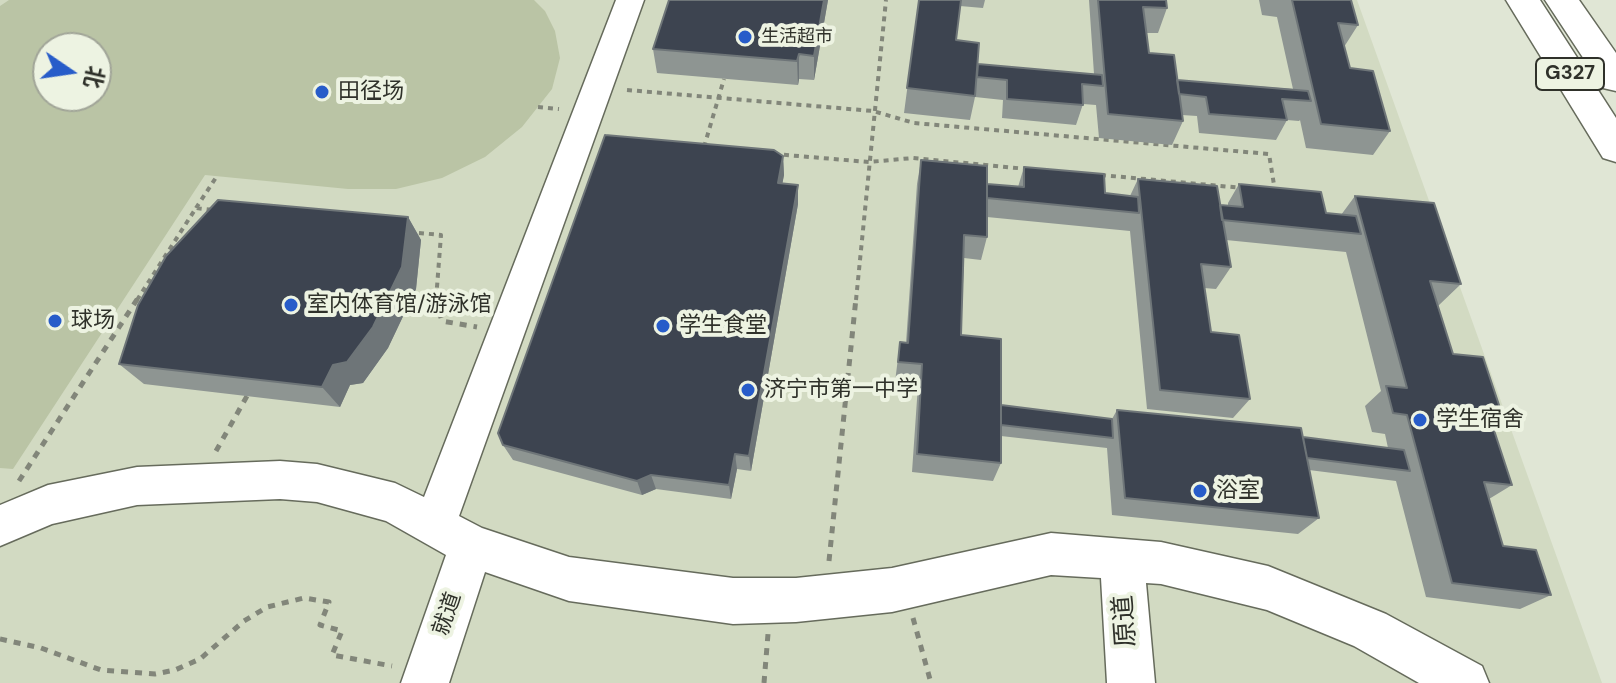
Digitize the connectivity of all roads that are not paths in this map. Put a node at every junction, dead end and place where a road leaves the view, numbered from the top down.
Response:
1 (630, 0) edge
2 (1523, 0) edge
3 (1562, 0) edge
4 (1594, 0) edge
5 (1616, 32) edge
6 (1616, 79) edge
7 (1616, 148) edge
8 (6, 524) edge
9 (452, 536) junction
10 (1122, 559) junction
11 (426, 678) edge
12 (1131, 683) edge
13 (1465, 683) edge

1 - 9 street, 就道
2 - 7 highway, G327
3 - 6 highway
4 - 5 highway
8 - 9 street
9 - 10 street
9 - 11 street, 就道
10 - 12 street, 原道
10 - 13 street

